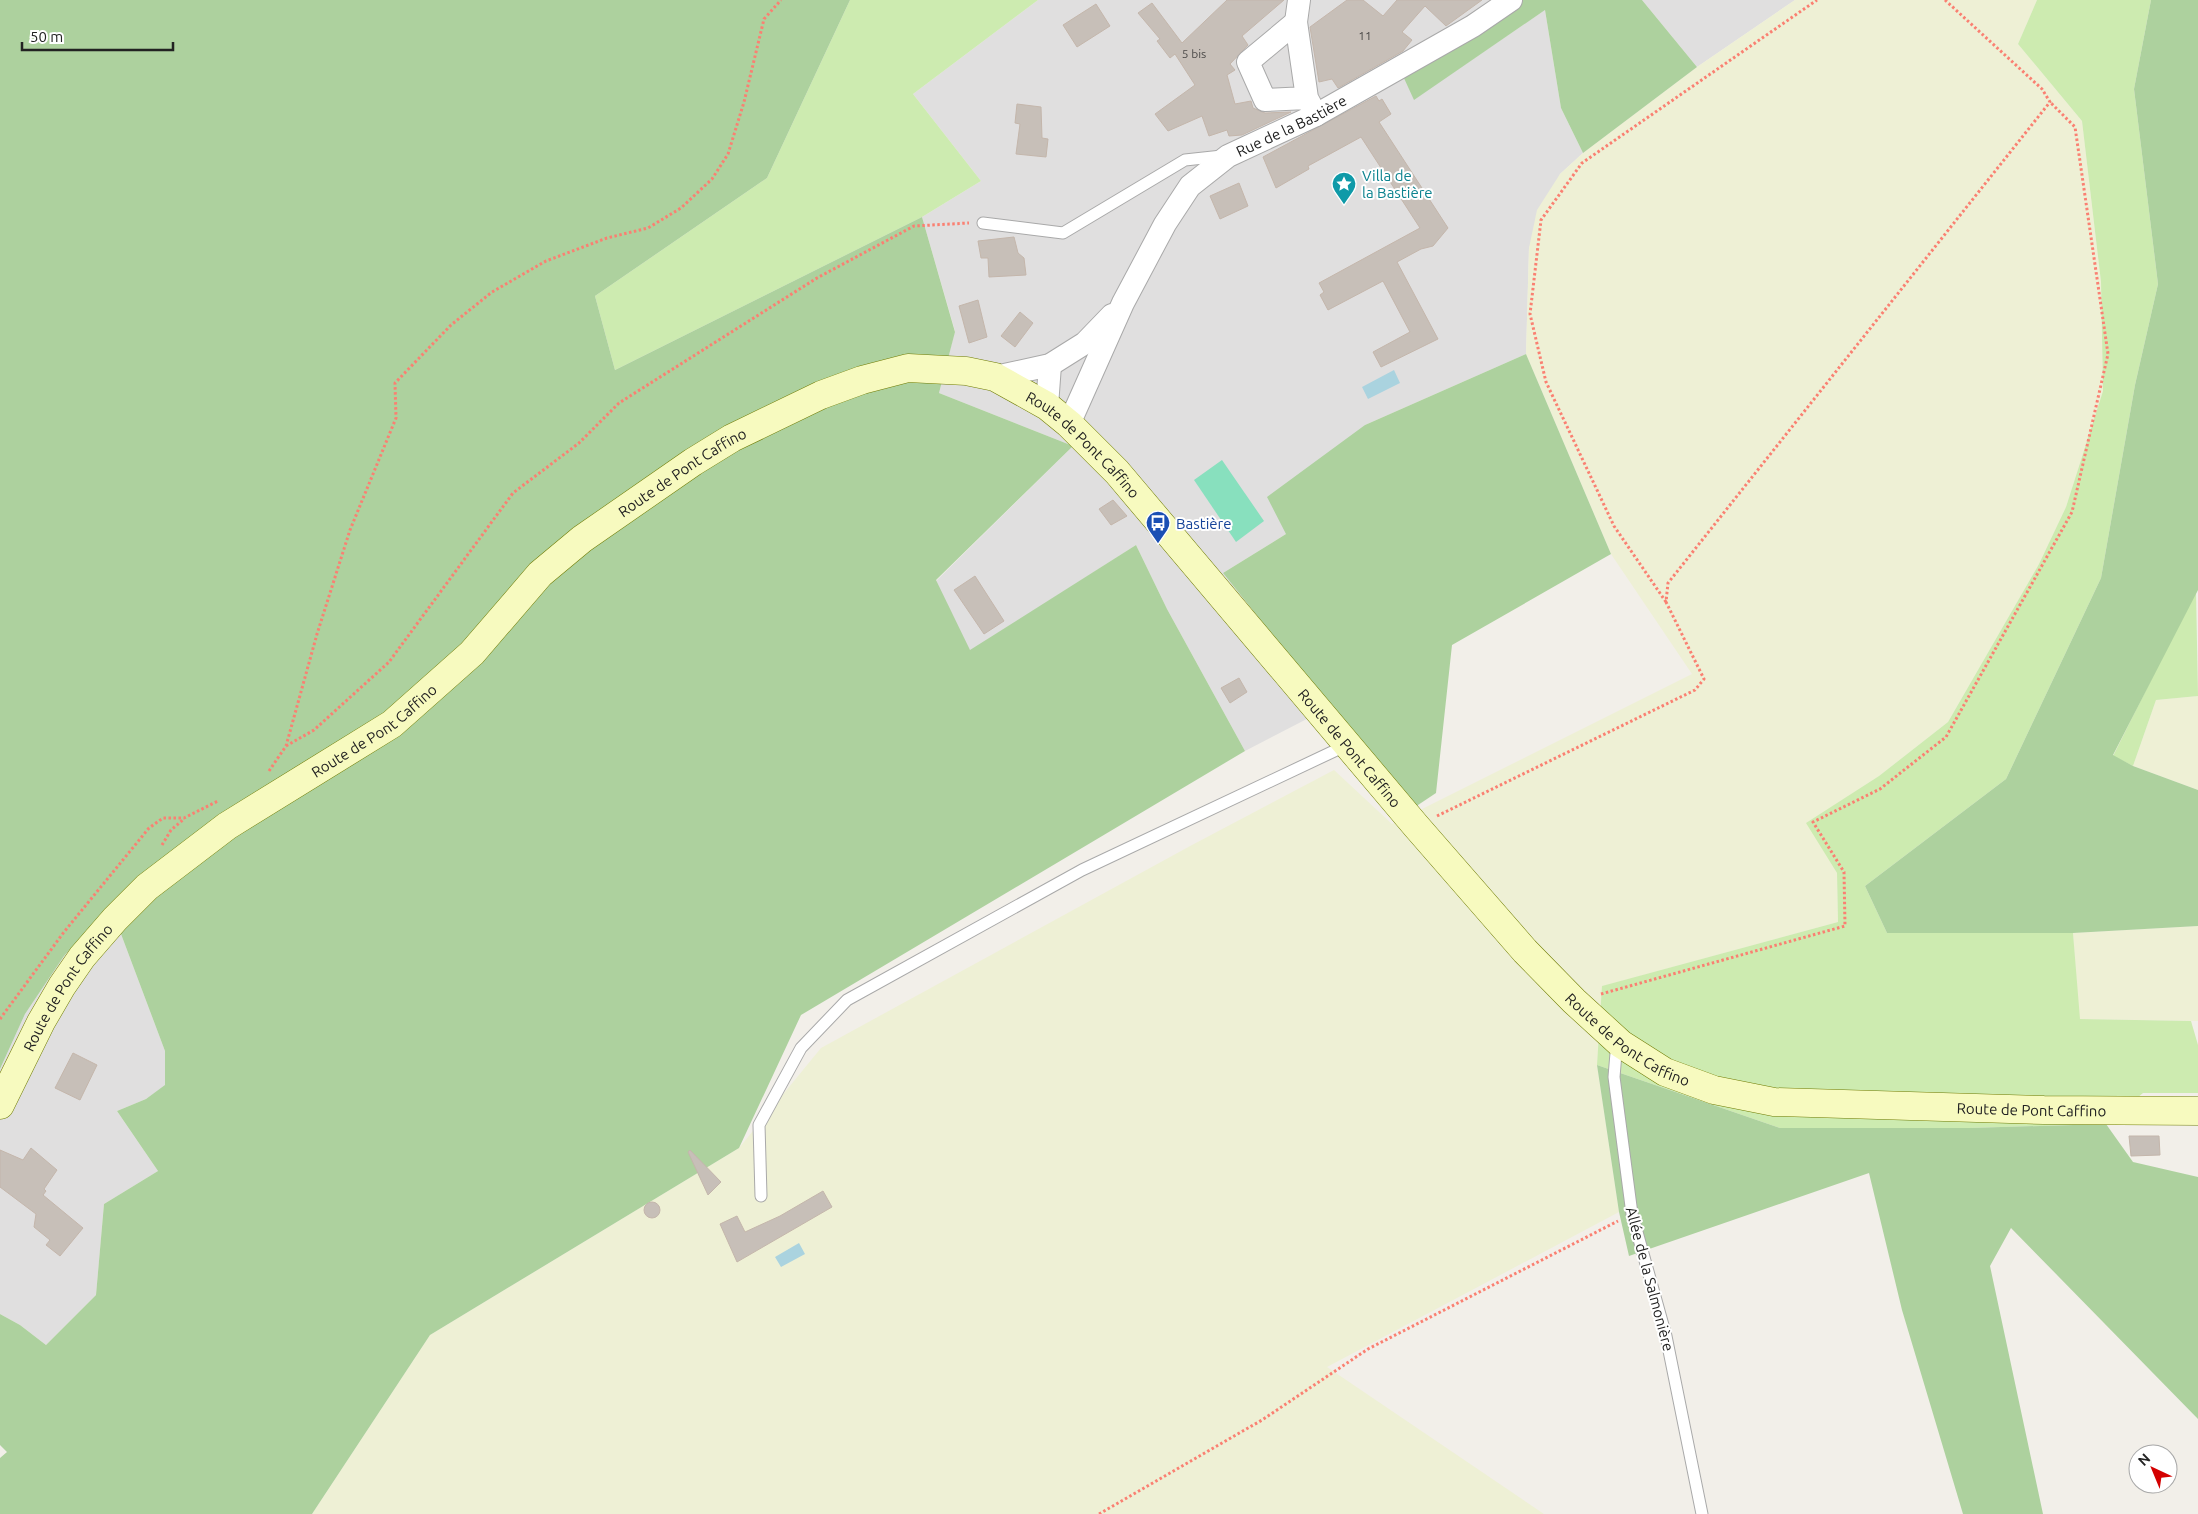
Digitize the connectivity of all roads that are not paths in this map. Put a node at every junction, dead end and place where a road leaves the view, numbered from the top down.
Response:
1 (1299, 0) edge
2 (1511, 0) edge
3 (1296, 22) junction
4 (1311, 107) junction
5 (1228, 156) junction
6 (983, 222) road end
7 (1123, 303) junction
8 (1050, 364) junction
9 (995, 377) junction
10 (1047, 406) junction
11 (1069, 424) junction
12 (1347, 745) junction
13 (1621, 1044) junction
14 (0, 1105) edge
15 (2198, 1111) edge
16 (761, 1196) dead end
17 (1702, 1514) edge

1 - 3 street
2 - 4 street, Rue de la Bastière
3 - 4 street
3 - 4 street
4 - 5 street, Rue de la Bastière
5 - 6 lane
5 - 7 street, Rue de la Bastière
7 - 8 street
7 - 11 street
8 - 9 street
8 - 10 street
9 - 10 street, Route de Pont Caffino
9 - 14 street, Route de Pont Caffino
10 - 11 street, Route de Pont Caffino
11 - 12 street, Route de Pont Caffino
12 - 13 street, Route de Pont Caffino
12 - 16 lane
13 - 15 street, Route de Pont Caffino
13 - 17 lane, Allée de la Salmonière

